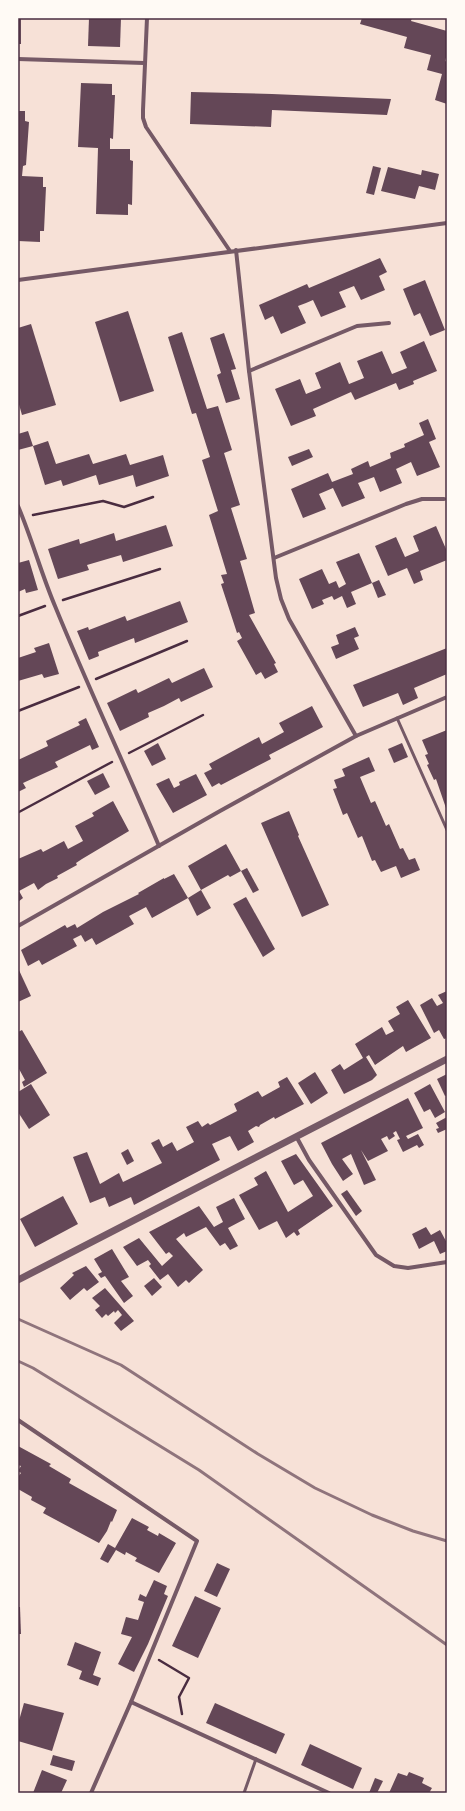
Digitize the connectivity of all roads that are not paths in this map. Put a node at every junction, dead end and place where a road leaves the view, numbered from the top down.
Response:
1 (147, 18) edge
2 (18, 59) edge
3 (144, 62) junction
4 (447, 223) edge
5 (236, 250) junction
6 (230, 251) junction
7 (18, 280) edge
8 (389, 323) dead end
9 (249, 371) junction
10 (444, 499) dead end
11 (18, 506) edge
12 (274, 558) junction
13 (447, 697) edge
14 (397, 718) junction
15 (356, 736) junction
16 (447, 830) edge
17 (159, 846) junction
18 (18, 926) edge
19 (447, 1059) edge
20 (296, 1136) junction
21 (447, 1262) edge
22 (18, 1280) edge
23 (18, 1420) edge
24 (130, 1702) junction
25 (256, 1759) junction
26 (91, 1793) edge
27 (244, 1793) edge
28 (329, 1793) edge

1 - 3 street
2 - 3 street
3 - 6 street
4 - 5 street
5 - 6 street
5 - 9 street
6 - 7 street
8 - 9 street
9 - 12 street
10 - 12 street
11 - 17 street
12 - 15 street
13 - 14 street
14 - 15 street
14 - 16 lane
15 - 17 street
17 - 18 street
19 - 20 street
20 - 21 street
20 - 22 street
23 - 24 street
24 - 25 street
24 - 26 street
25 - 27 lane
25 - 28 street

